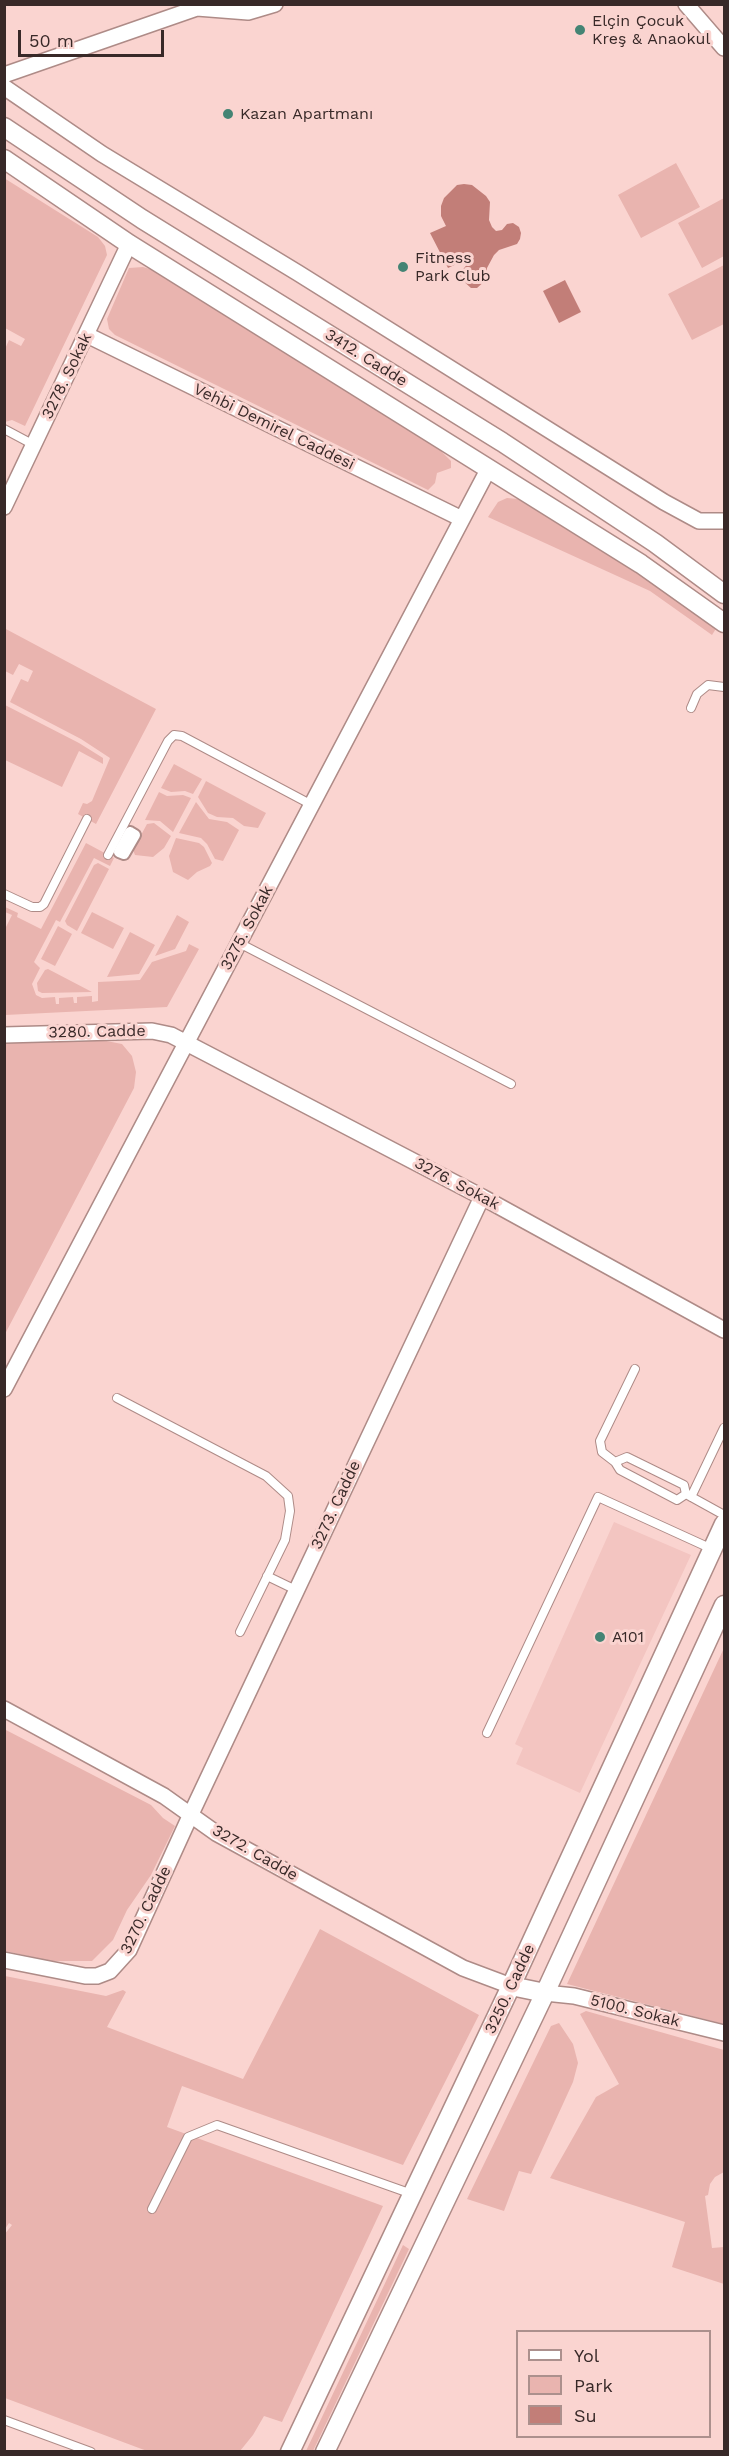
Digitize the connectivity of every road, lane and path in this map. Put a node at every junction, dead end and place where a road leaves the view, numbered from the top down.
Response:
1 (275, 4) edge
2 (686, 4) edge
3 (197, 6) edge
4 (724, 48) edge
5 (4, 75) edge
6 (4, 87) edge
7 (4, 127) edge
8 (4, 159) edge
9 (142, 219) junction
10 (129, 244) junction
11 (87, 335) junction
12 (4, 429) edge
13 (502, 442) junction
14 (34, 445) junction
15 (489, 468) junction
16 (4, 507) edge
17 (462, 519) junction
18 (724, 521) edge
19 (724, 594) edge
20 (724, 623) edge
21 (724, 687) edge
22 (691, 708) dead end
23 (312, 805) junction
24 (87, 819) dead end
25 (108, 855) dead end
26 (4, 894) edge
27 (239, 943) junction
28 (4, 1035) edge
29 (187, 1042) junction
30 (511, 1084) dead end
31 (482, 1197) junction
32 (724, 1330) edge
33 (635, 1369) dead end
34 (4, 1389) edge
35 (117, 1398) dead end
36 (724, 1428) edge
37 (615, 1462) junction
38 (689, 1495) junction
39 (724, 1515) edge
40 (724, 1524) edge
41 (712, 1549) junction
42 (267, 1576) junction
43 (296, 1590) junction
44 (724, 1605) edge
45 (240, 1632) dead end
46 (4, 1709) edge
47 (487, 1733) dead end
48 (191, 1814) junction
49 (4, 1960) edge
50 (511, 1986) junction
51 (545, 1993) junction
52 (724, 2033) edge
53 (412, 2194) junction
54 (152, 2209) dead end
55 (4, 2420) edge
56 (78, 2449) edge
57 (91, 2451) edge
58 (290, 2451) edge
59 (325, 2451) edge

1 - 3 street
2 - 4 street
3 - 5 street
6 - 18 street
7 - 9 street, 3412. Cadde
8 - 10 street, 3412. Cadde
9 - 10 street
9 - 13 street, 3412. Cadde
10 - 11 street, 3278. Sokak
10 - 15 street, 3412. Cadde
11 - 14 street, 3278. Sokak
11 - 17 street, Vehbi Demirel Caddesi
12 - 14 lane
13 - 15 street
13 - 19 street, 3412. Cadde
14 - 16 street, 3278. Sokak
15 - 17 street, 3275. Sokak
15 - 20 street, 3412. Cadde
17 - 23 street, 3275. Sokak
21 - 22 lane
23 - 25 lane
23 - 27 street, 3275. Sokak
24 - 26 lane
27 - 29 street, 3275. Sokak
27 - 30 lane
28 - 29 street, 3280. Cadde
29 - 31 street, 3276. Sokak
29 - 34 street, 3275. Sokak
31 - 32 street, 3276. Sokak
31 - 43 street, 3273. Cadde
33 - 37 lane
35 - 42 lane
36 - 38 lane
37 - 38 lane
37 - 38 lane
38 - 39 lane
40 - 41 street, 3250. Cadde
41 - 47 lane
41 - 50 street, 3250. Cadde
42 - 43 lane
42 - 45 lane
43 - 48 street, 3273. Cadde
44 - 51 street, 3250. Cadde
46 - 48 street, 3272. Cadde
48 - 49 street, 3270. Cadde
48 - 50 street, 3272. Cadde
50 - 51 street
50 - 53 street, 3250. Cadde
51 - 52 street, 5100. Sokak
51 - 59 street, 3250. Cadde
53 - 54 lane
53 - 58 street, 3250. Cadde
55 - 56 lane
56 - 57 lane

